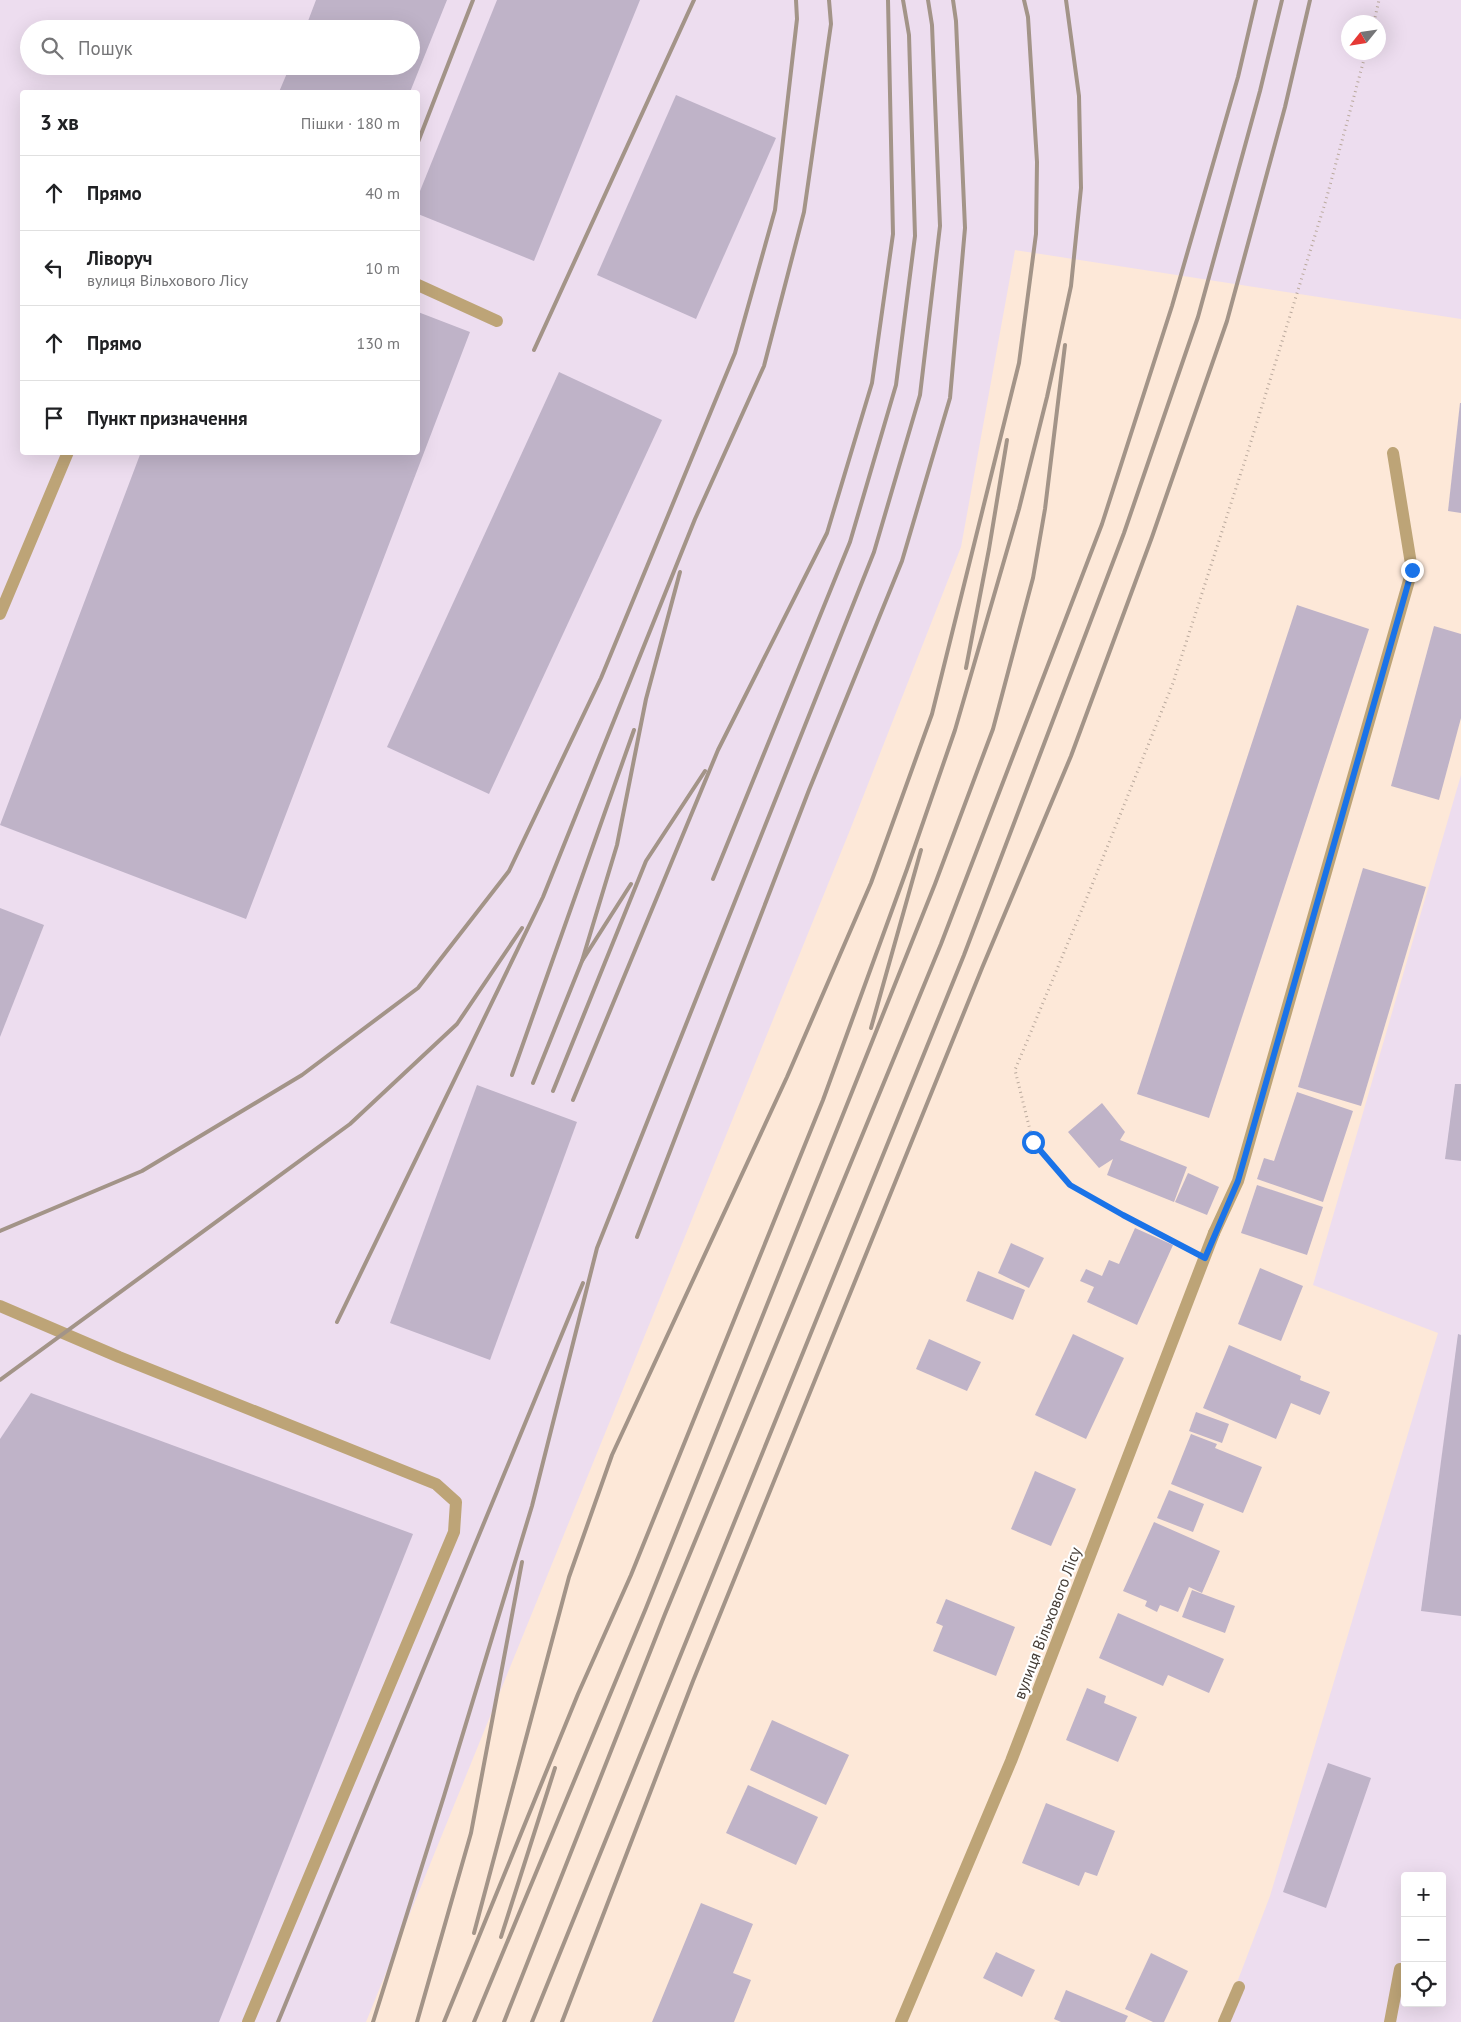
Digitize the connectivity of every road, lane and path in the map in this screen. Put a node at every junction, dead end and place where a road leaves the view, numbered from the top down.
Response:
1 (1379, 0) edge
2 (1376, 15) edge
3 (1364, 60) edge
4 (420, 286) edge
5 (497, 321) dead end
6 (1393, 453) dead end
7 (67, 455) edge
8 (0, 614) edge
9 (1205, 1258) junction
10 (0, 1306) edge
11 (1400, 1969) dead end
12 (1239, 1987) dead end
13 (248, 2022) edge
14 (901, 2022) edge
15 (1224, 2022) edge
16 (1390, 2022) edge

1 - 2 path
3 - 9 path
4 - 5 street
6 - 9 street, вулиця Вільхового Лісу
7 - 8 street
9 - 14 street, вулиця Вільхового Лісу
10 - 13 street
11 - 16 street
12 - 15 street

